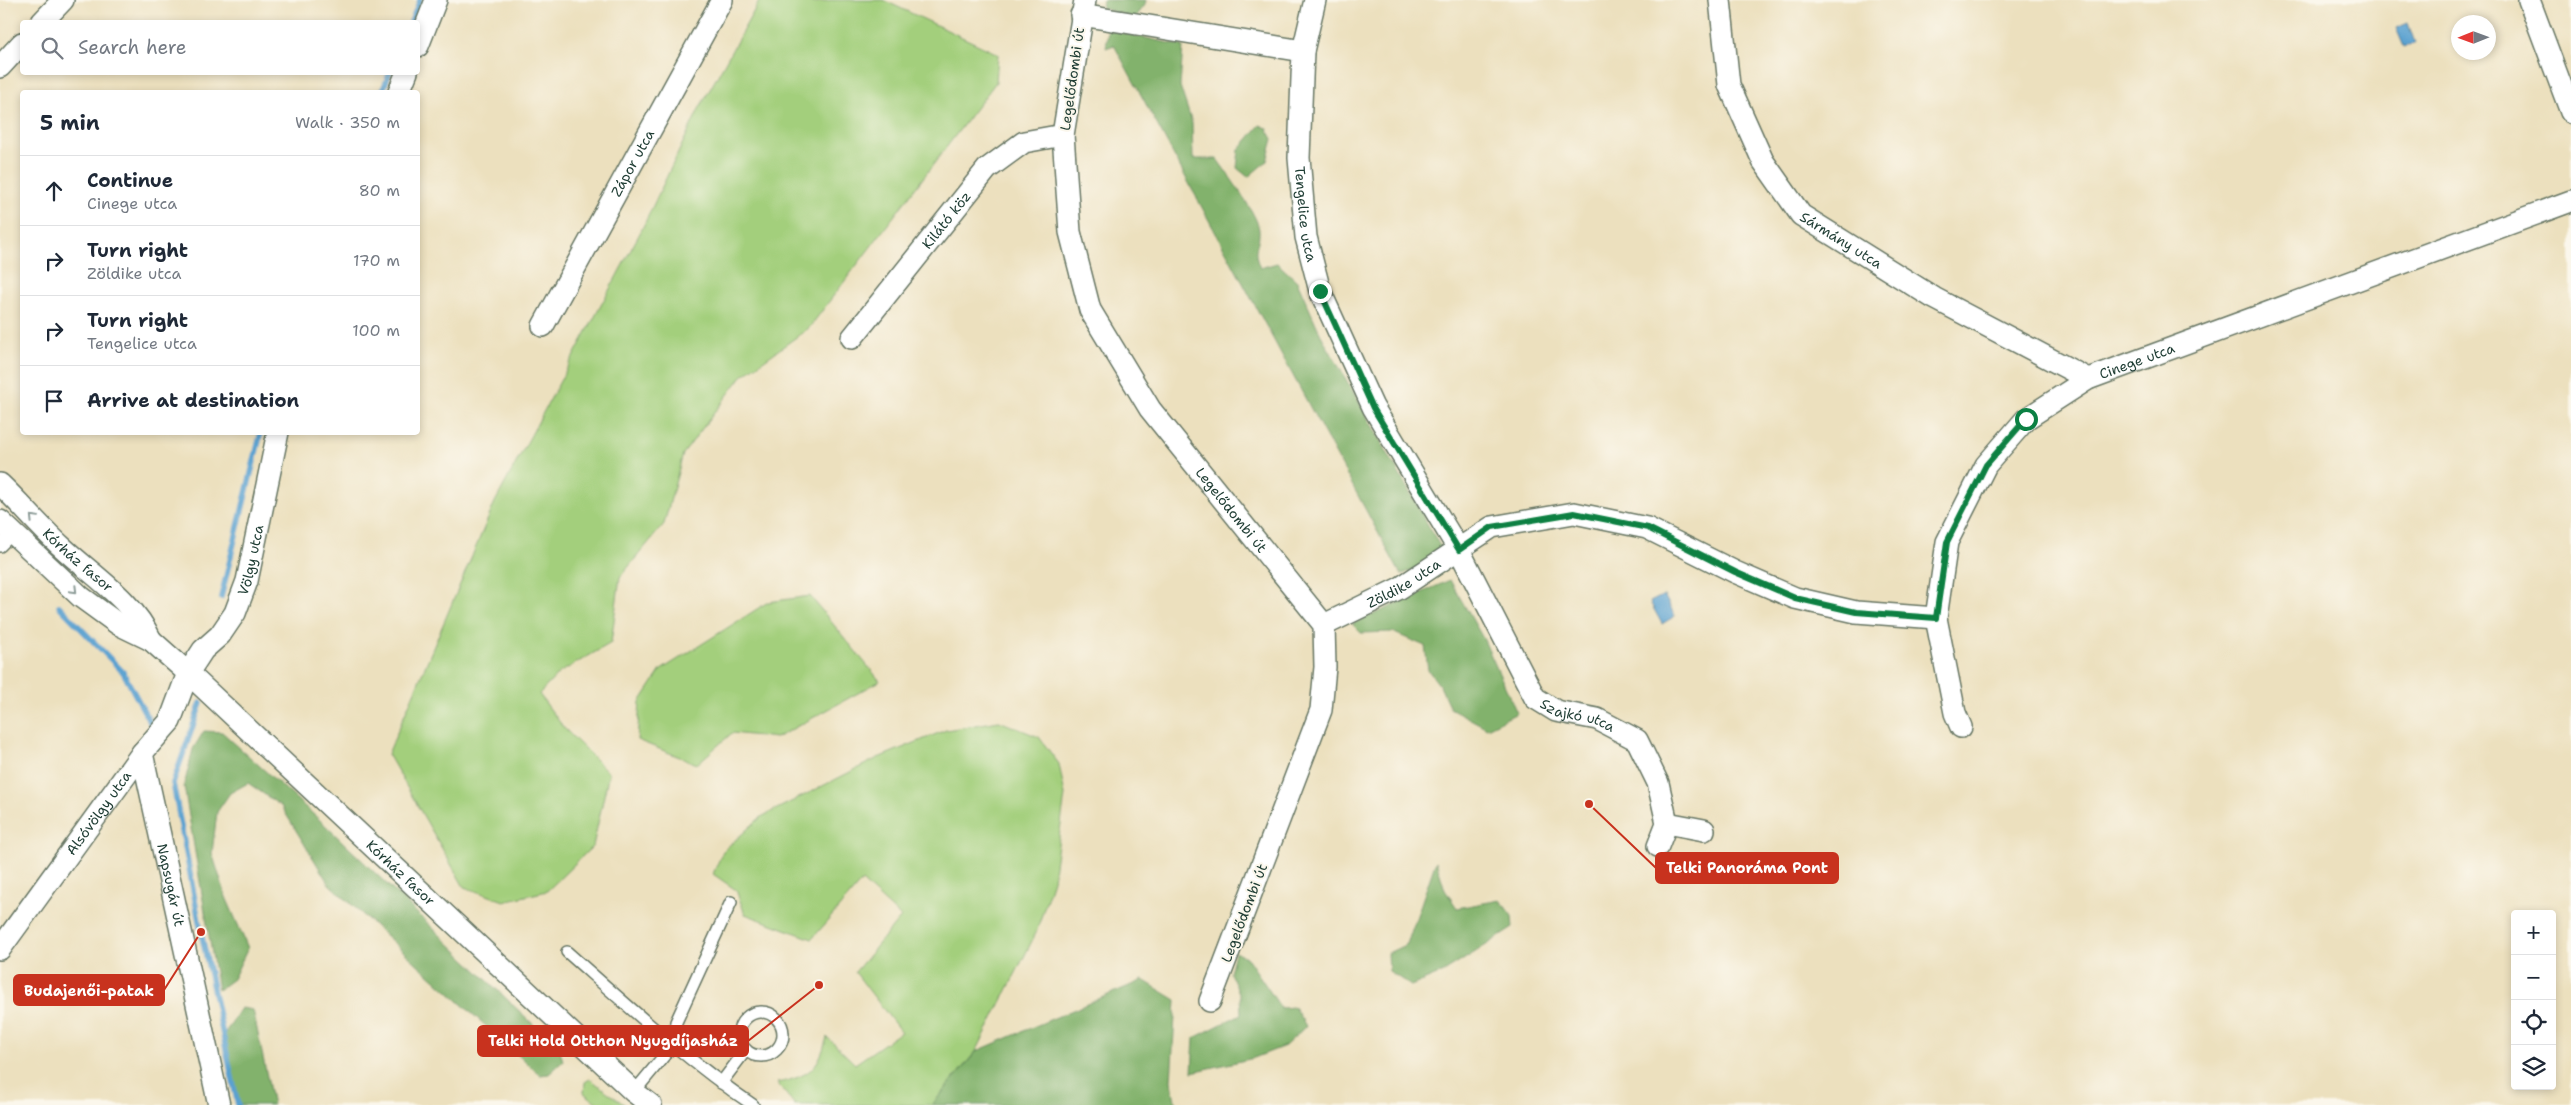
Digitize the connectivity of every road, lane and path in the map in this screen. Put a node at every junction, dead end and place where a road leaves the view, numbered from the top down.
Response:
1 (63, 0) edge
2 (436, 0) edge
3 (722, 0) edge
4 (1315, 0) edge
5 (1720, 0) edge
6 (2529, 0) edge
7 (1083, 8) edge
8 (44, 20) edge
9 (420, 41) edge
10 (20, 45) edge
11 (1304, 51) junction
12 (0, 67) edge
13 (406, 75) edge
14 (400, 90) edge
15 (2571, 112) edge
16 (1063, 136) junction
17 (2571, 201) edge
18 (543, 326) dead end
19 (852, 338) dead end
20 (2088, 379) junction
21 (277, 435) edge
22 (0, 484) edge
23 (4, 534) edge
24 (62, 547) junction
25 (1459, 550) junction
26 (46, 563) junction
27 (1936, 618) junction
28 (1324, 625) junction
29 (151, 640) junction
30 (188, 673) junction
31 (1961, 727) dead end
32 (142, 753) junction
33 (1668, 823) junction
34 (1704, 830) dead end
35 (1658, 846) dead end
36 (731, 902) dead end
37 (0, 949) edge
38 (567, 952) dead end
39 (1210, 1001) dead end
40 (673, 1045) junction
41 (746, 1050) dead end
42 (721, 1083) junction
43 (634, 1092) junction
44 (219, 1105) edge
45 (651, 1105) edge
46 (753, 1105) edge

1 - 8 street
2 - 9 street
3 - 18 street, Zápor utca
4 - 11 street
5 - 20 street, Sármány utca
6 - 15 street
7 - 11 street, Legelődombi út
7 - 16 street, Legelődombi út
10 - 12 street
11 - 25 street, Tengelice utca
13 - 14 street
16 - 19 street, Kilátó köz
16 - 28 street, Legelődombi út
17 - 20 street, Cinege utca
20 - 27 street, Cinege utca
21 - 30 street, Völgy utca
24 -> 22 street, Kórház fasor
23 - 26 street, Kórház fasor
24 - 26 street
24 - 29 street, Kórház fasor
25 - 27 street, Zöldike utca
25 - 28 street, Zöldike utca
25 - 33 street, Szajkó utca
26 -> 29 street, Kórház fasor
27 - 31 street, Cinege utca
28 - 39 street, Legelődombi út
29 - 30 street, Kórház fasor
30 - 32 street, Alsóvölgy utca
30 - 43 street, Kórház fasor
32 - 37 street, Alsóvölgy utca
32 - 44 street, Napsugár út
33 - 34 street
33 - 35 street
36 - 40 lane
38 - 40 lane
40 - 42 lane
40 - 43 lane
41 - 42 lane
42 - 46 lane
43 - 45 street, Kórház fasor

